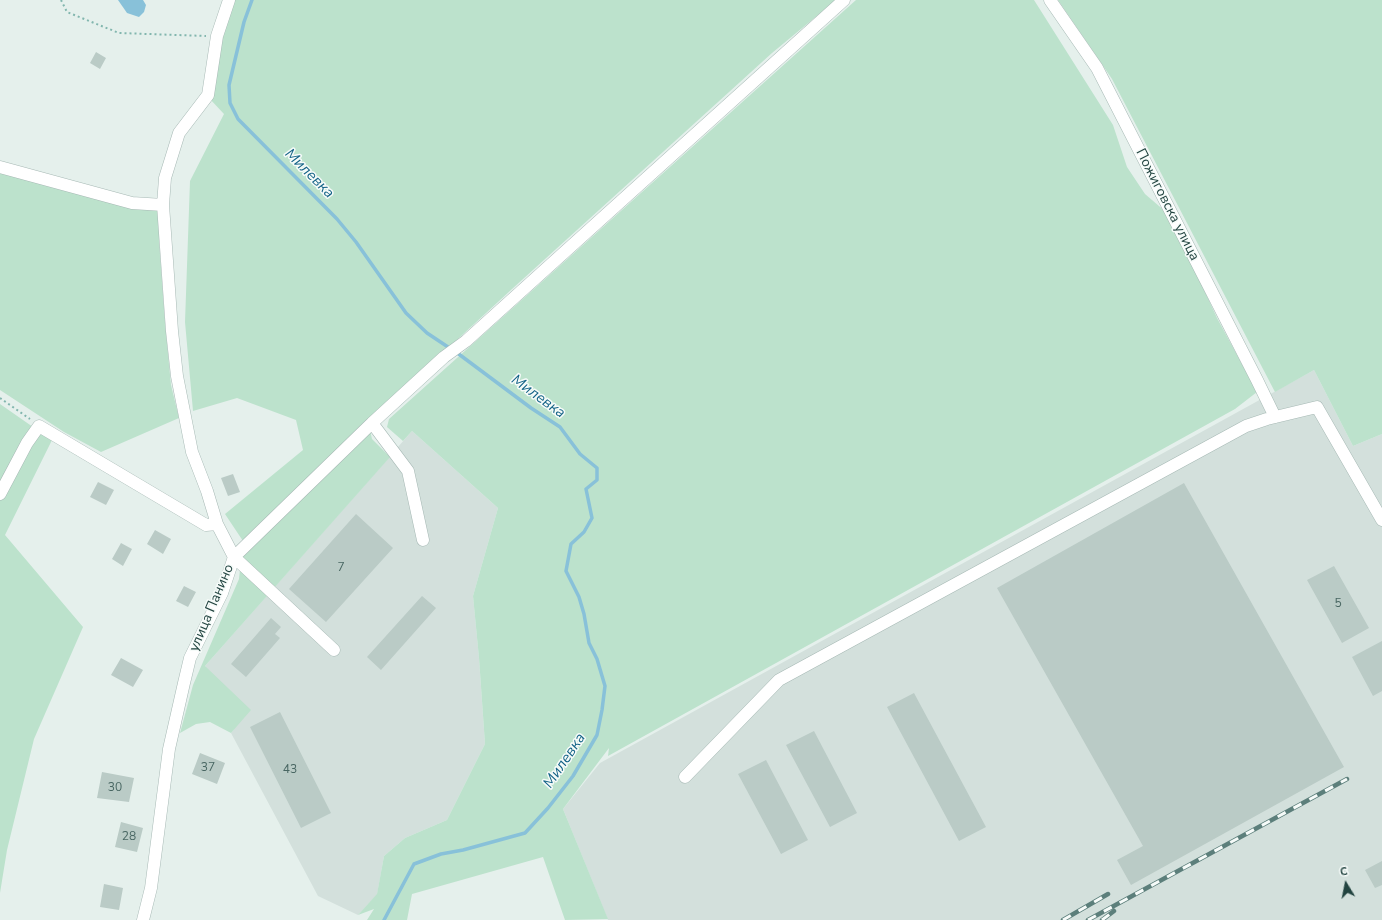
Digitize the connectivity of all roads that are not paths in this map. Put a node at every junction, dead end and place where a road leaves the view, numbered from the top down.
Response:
1 (229, 0) edge
2 (844, 0) edge
3 (1050, 0) edge
4 (0, 167) edge
5 (163, 205) junction
6 (1271, 418) junction
7 (372, 422) junction
8 (0, 494) edge
9 (1382, 520) edge
10 (217, 524) junction
11 (423, 540) dead end
12 (234, 557) junction
13 (334, 650) dead end
14 (685, 777) dead end
15 (143, 920) edge

1 - 5 street
2 - 7 street, улица Панино
3 - 6 street, Пожиговска улица
4 - 5 street
5 - 10 street
6 - 9 street
6 - 14 street
7 - 11 street
7 - 12 street, улица Панино
8 - 10 street
10 - 12 street
12 - 13 street
12 - 15 street, улица Панино

